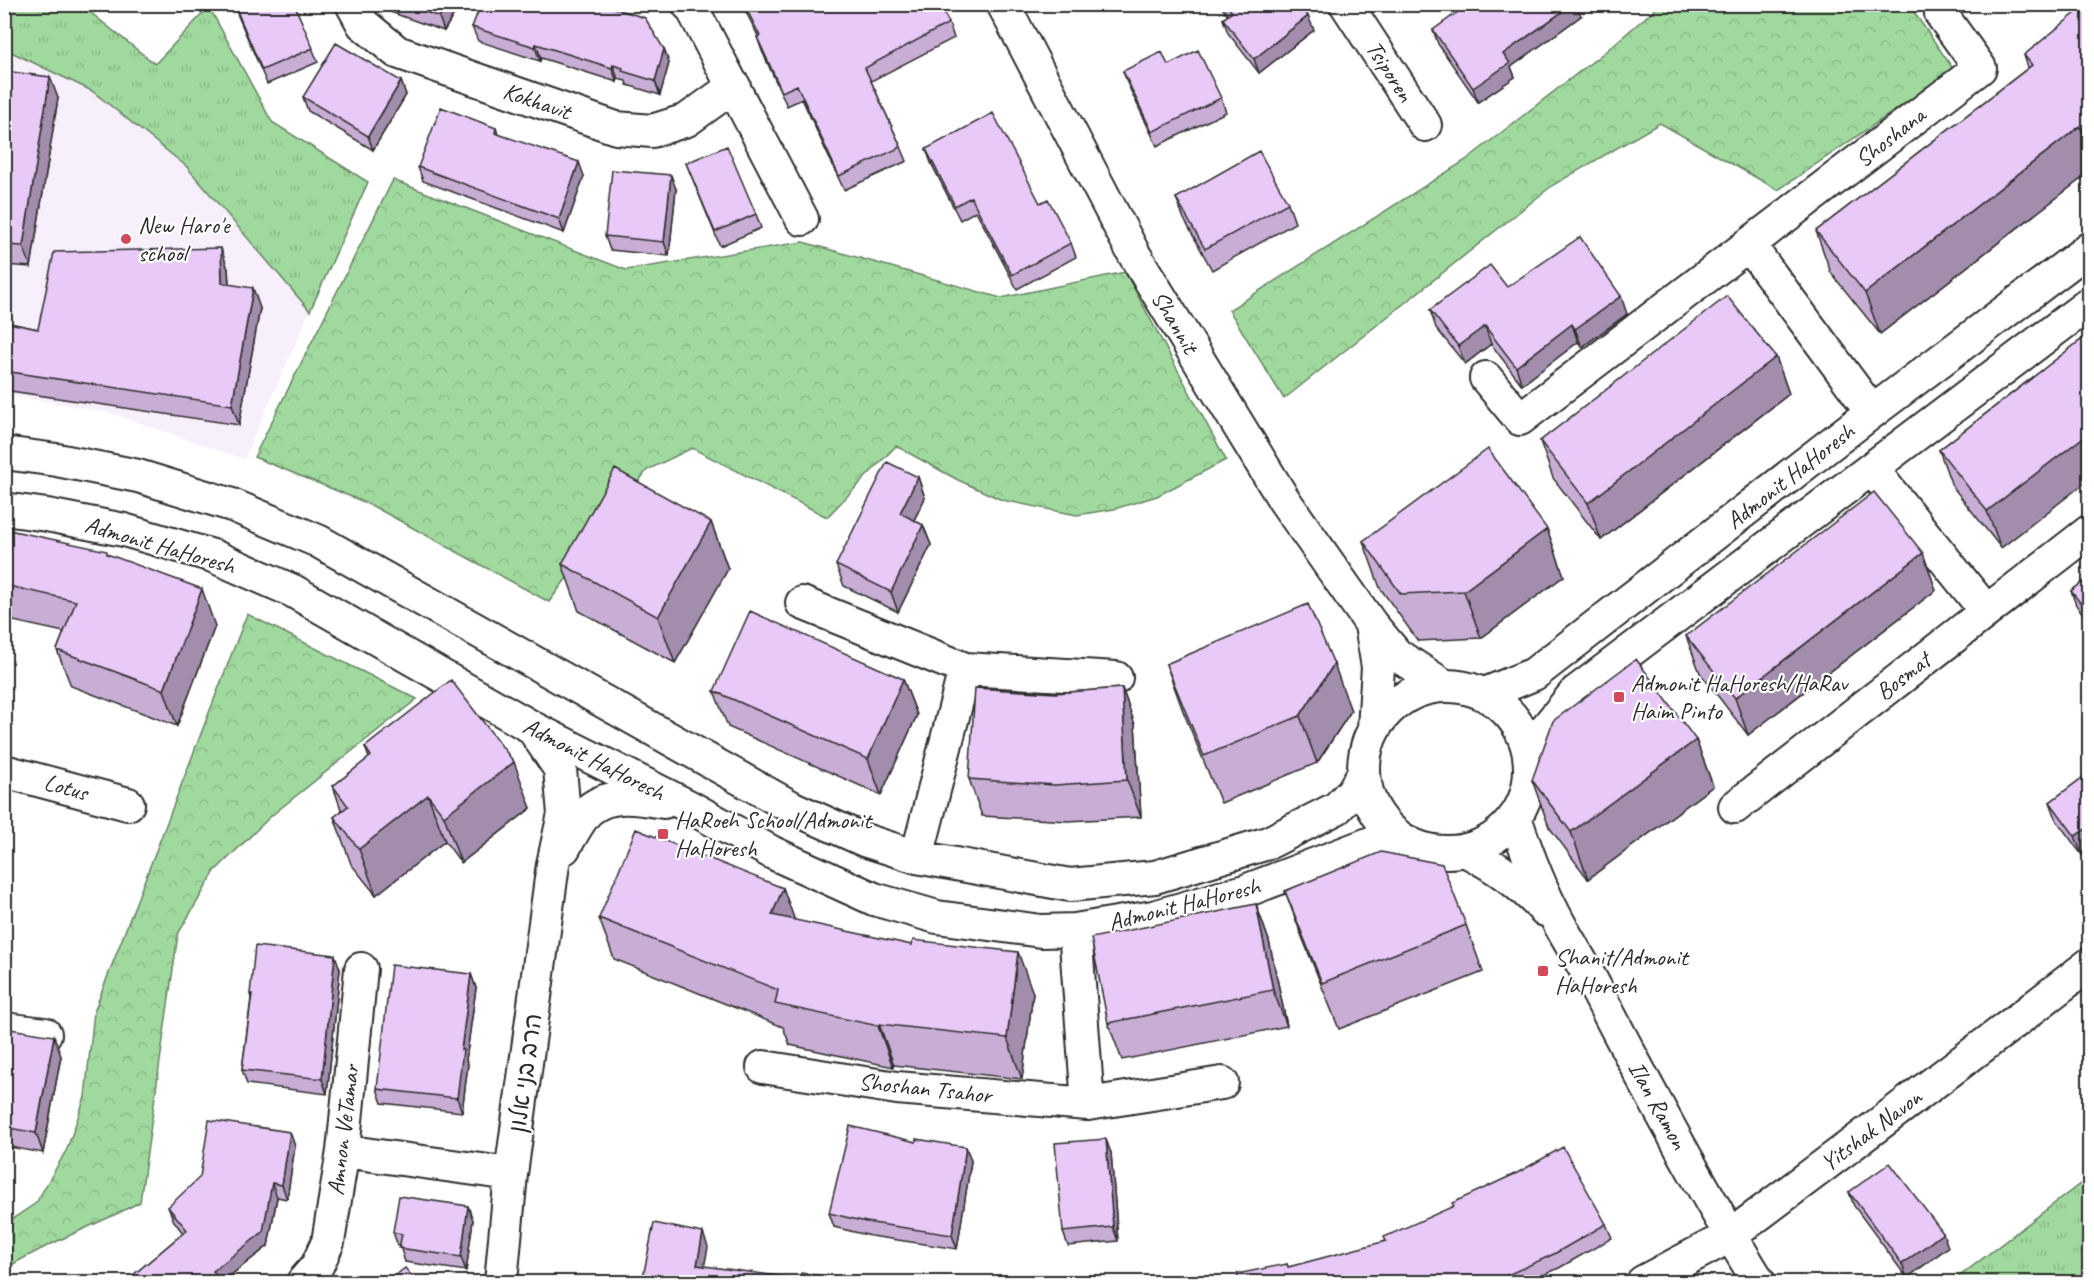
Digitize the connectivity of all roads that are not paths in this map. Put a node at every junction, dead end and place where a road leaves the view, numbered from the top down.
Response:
1 (351, 4) edge
2 (688, 4) edge
3 (1003, 4) edge
4 (1357, 9) edge
5 (1941, 15) dead end
6 (734, 86) junction
7 (1425, 126) dead end
8 (802, 219) dead end
9 (1749, 245) junction
10 (2090, 248) edge
11 (2090, 303) edge
12 (1486, 378) dead end
13 (1872, 412) junction
14 (4, 453) edge
15 (1872, 468) junction
16 (4, 509) edge
17 (2090, 531) edge
18 (802, 603) dead end
19 (1986, 611) junction
20 (1371, 624) junction
21 (965, 669) junction
22 (1116, 678) dead end
23 (1443, 685) junction
24 (1485, 694) junction
25 (533, 728) junction
26 (1374, 728) junction
27 (1529, 749) junction
28 (4, 771) edge
29 (1362, 776) junction
30 (128, 804) dead end
31 (688, 806) junction
32 (1735, 807) dead end
33 (1515, 817) junction
34 (1406, 842) junction
35 (1465, 850) junction
36 (917, 857) junction
37 (553, 864) junction
38 (1560, 925) junction
39 (1075, 930) junction
40 (2090, 963) edge
41 (361, 969) dead end
42 (4, 1029) edge
43 (45, 1034) edge
44 (763, 1067) dead end
45 (1222, 1083) dead end
46 (1088, 1104) junction
47 (343, 1151) junction
48 (511, 1174) junction
49 (1730, 1236) junction
50 (303, 1282) edge
51 (501, 1282) edge
52 (1643, 1282) edge
53 (1759, 1282) edge

1 - 6 street, Kokhavit
2 - 6 street
3 - 20 street, Shannit
4 - 7 street, Tsiporen
5 - 9 street, Shoshana
6 - 8 street
9 - 12 street, Shoshana
9 - 13 street
10 - 13 street, Admonit HaHoresh
11 - 15 street, Admonit HaHoresh
13 - 24 street, Admonit HaHoresh
14 - 36 street, Admonit HaHoresh
15 - 19 street
15 - 27 street, Admonit HaHoresh
16 - 25 street, Admonit HaHoresh
17 - 19 street, Bosmat
18 - 21 street
19 - 32 street, Bosmat
20 - 23 street, Shannit
20 - 26 street, Shannit
21 - 22 street
21 - 36 street
23 - 24 street
23 - 26 street
24 - 27 street
25 - 31 street, Admonit HaHoresh
25 - 37 street, הרב בני אלון
26 - 29 street
27 - 33 street
28 - 30 street, Lotus
29 - 34 street
29 - 36 street, Admonit HaHoresh
31 - 37 street, הרב בני אלון
31 - 39 street, Admonit HaHoresh
33 - 35 street
33 - 38 street, Ilan Ramon
34 - 35 street
34 - 39 street, Admonit HaHoresh
35 - 38 street, Ilan Ramon
37 - 48 street, הרב בני אלון
38 - 49 street, Ilan Ramon
39 - 46 street
40 - 49 street, Yitshak Navon
41 - 47 street, Amnon VeTamar
42 - 43 street
44 - 46 street, Shoshan Tsahor
45 - 46 street, Shoshan Tsahor
47 - 48 street
47 - 50 street, Amnon VeTamar
48 - 51 street, הרב בני אלון
49 - 52 street, Yitshak Navon
49 - 53 street, Ilan Ramon

